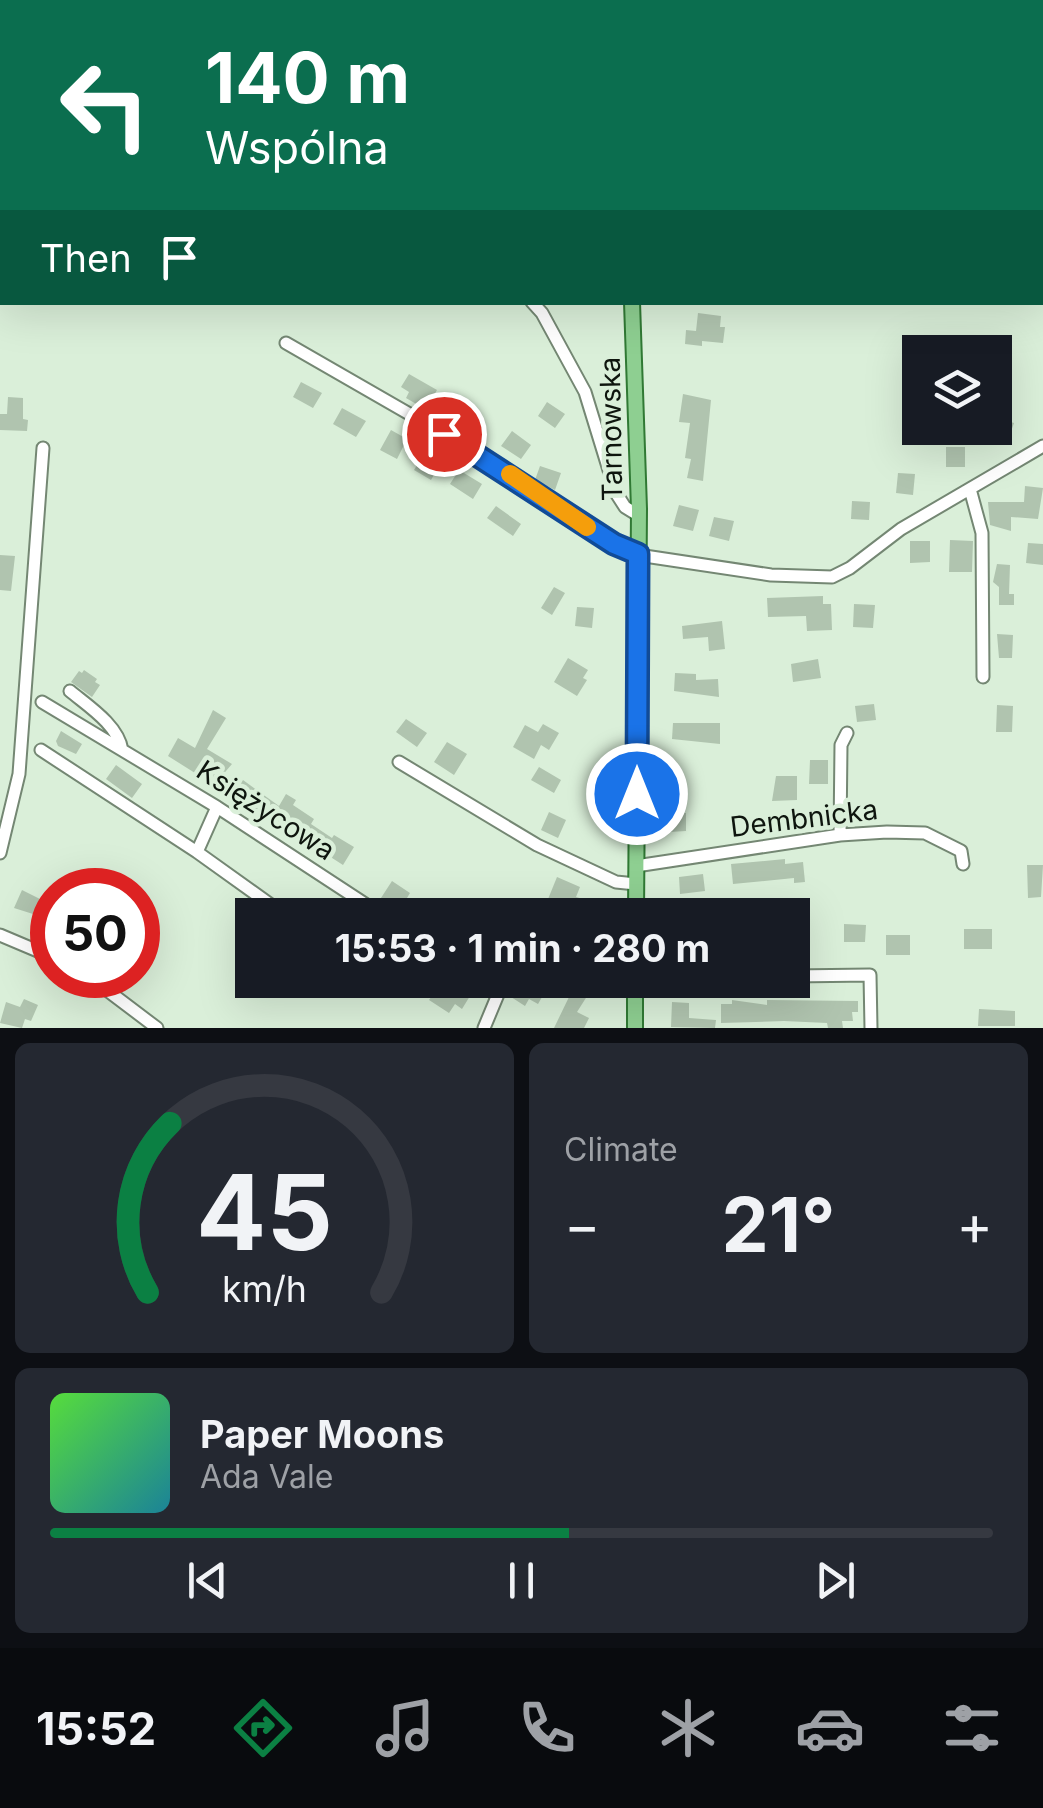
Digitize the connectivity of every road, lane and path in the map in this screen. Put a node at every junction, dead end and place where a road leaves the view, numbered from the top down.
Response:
1 (535, 305) edge
2 (632, 305) edge
3 (286, 343) dead end
4 (1043, 446) edge
5 (43, 448) dead end
6 (970, 489) junction
7 (638, 515) junction
8 (638, 554) junction
9 (983, 678) dead end
10 (70, 691) dead end
11 (42, 702) dead end
12 (846, 733) dead end
13 (119, 749) junction
14 (41, 750) dead end
15 (398, 762) dead end
16 (217, 807) junction
17 (840, 835) junction
18 (198, 852) junction
19 (0, 853) edge
20 (963, 864) dead end
21 (636, 866) junction
22 (636, 884) junction
23 (262, 898) edge
24 (356, 898) edge
25 (636, 898) edge
26 (0, 936) edge
27 (30, 948) edge
28 (810, 976) edge
29 (117, 998) edge
30 (497, 998) edge
31 (635, 998) edge
32 (157, 1028) edge
33 (484, 1028) edge
34 (635, 1028) edge
35 (871, 1028) edge

1 - 7 street
2 - 7 main road, Tarnowska
3 - 8 street
4 - 6 street
5 - 19 street
6 - 8 street
6 - 9 street
7 - 8 main road, Tarnowska
8 - 21 main road, Tarnowska
10 - 13 street, Księżycowa
11 - 13 street
12 - 17 street
13 - 16 street, Księżycowa
14 - 18 street
15 - 22 street
16 - 18 street
16 - 24 street, Księżycowa
17 - 20 street, Dembnicka
17 - 21 street, Dembnicka
18 - 23 street
21 - 22 main road, Tarnowska
22 - 25 main road, Tarnowska
26 - 27 street
28 - 35 street
29 - 32 street
30 - 33 street
31 - 34 main road

